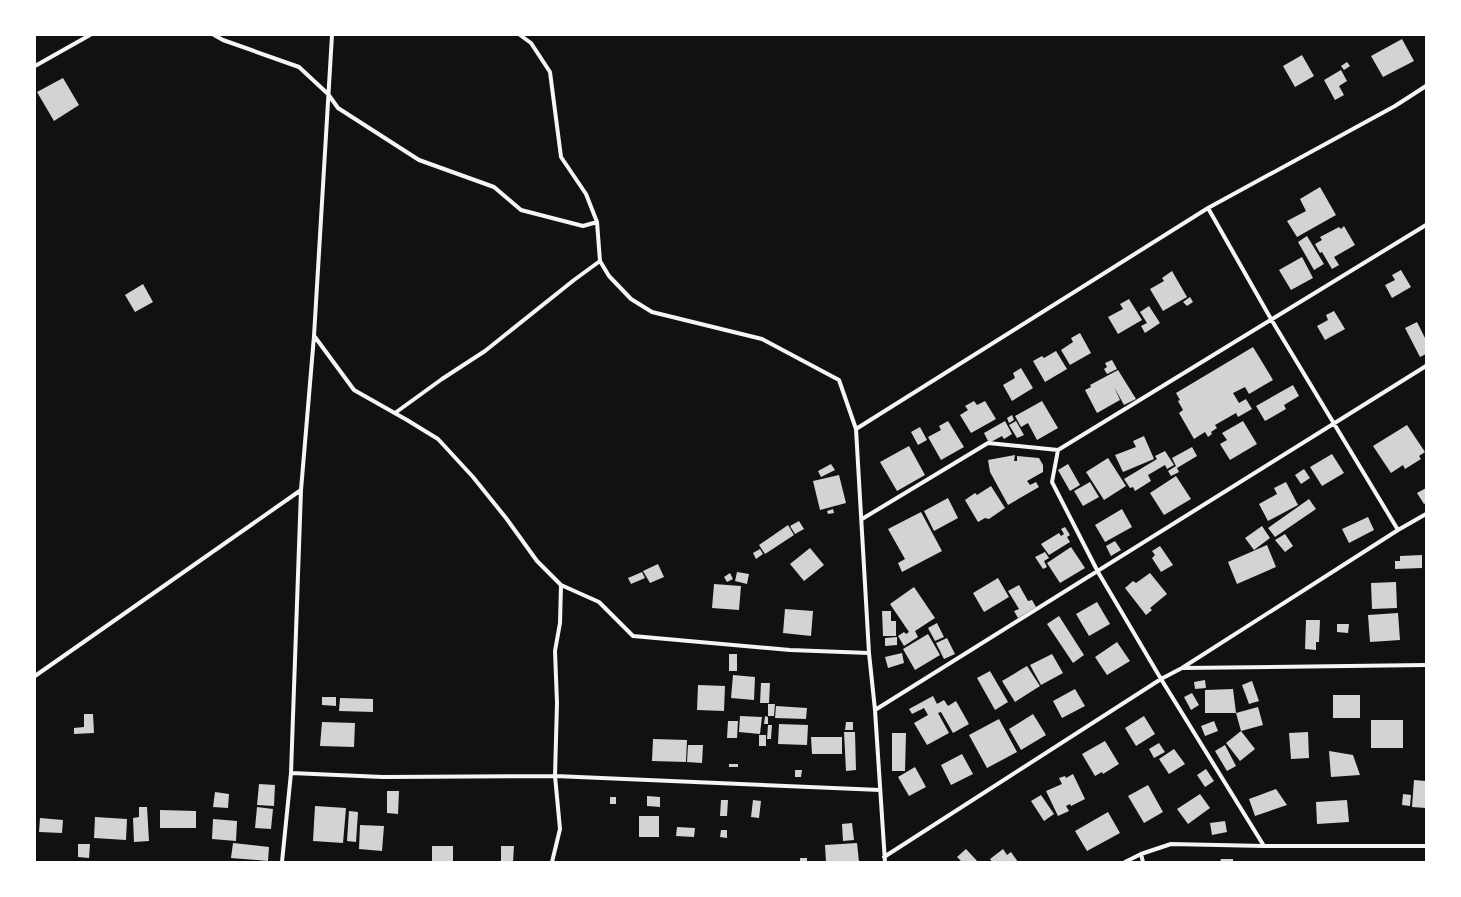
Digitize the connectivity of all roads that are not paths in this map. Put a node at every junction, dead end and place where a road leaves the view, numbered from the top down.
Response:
1 (90, 35) edge
2 (214, 35) edge
3 (332, 35) edge
4 (520, 35) edge
5 (35, 66) edge
6 (1426, 86) edge
7 (328, 94) junction
8 (1208, 208) junction
9 (597, 222) junction
10 (1426, 225) edge
11 (600, 261) junction
12 (1271, 320) junction
13 (314, 336) junction
14 (1426, 366) edge
15 (395, 413) junction
16 (1334, 424) junction
17 (856, 429) junction
18 (1058, 450) junction
19 (301, 490) junction
20 (1426, 514) edge
21 (862, 519) junction
22 (1398, 530) junction
23 (1098, 572) junction
24 (561, 584) junction
25 (869, 653) junction
26 (1426, 665) edge
27 (1182, 668) junction
28 (35, 676) edge
29 (1161, 679) junction
30 (875, 710) junction
31 (291, 773) junction
32 (555, 776) junction
33 (880, 790) junction
34 (1264, 846) junction
35 (1426, 846) edge
36 (1141, 854) junction
37 (884, 857) junction
38 (282, 862) edge
39 (552, 862) edge
40 (885, 862) edge
41 (1125, 862) edge
42 (1143, 862) edge

1 - 5 street
2 - 7 street
3 - 7 street
4 - 9 street
6 - 8 street
7 - 9 street
7 - 13 street
8 - 12 street
8 - 17 street
9 - 11 street
10 - 12 street
11 - 15 street
11 - 17 street
12 - 16 street
12 - 18 street
13 - 15 street
13 - 19 street
14 - 16 street
15 - 24 street
16 - 22 street
16 - 23 street
17 - 21 street
18 - 21 street
18 - 23 street
19 - 28 street
19 - 31 street
20 - 22 street
21 - 25 street
22 - 27 street
23 - 29 street
23 - 30 street
24 - 25 street
24 - 32 street
25 - 30 street
26 - 27 street
27 - 29 street
29 - 34 street
29 - 37 street
30 - 33 street
31 - 32 street
31 - 38 street
32 - 33 street
32 - 39 street
33 - 37 street
34 - 35 street
34 - 36 street
36 - 41 street
36 - 42 street
37 - 40 street

